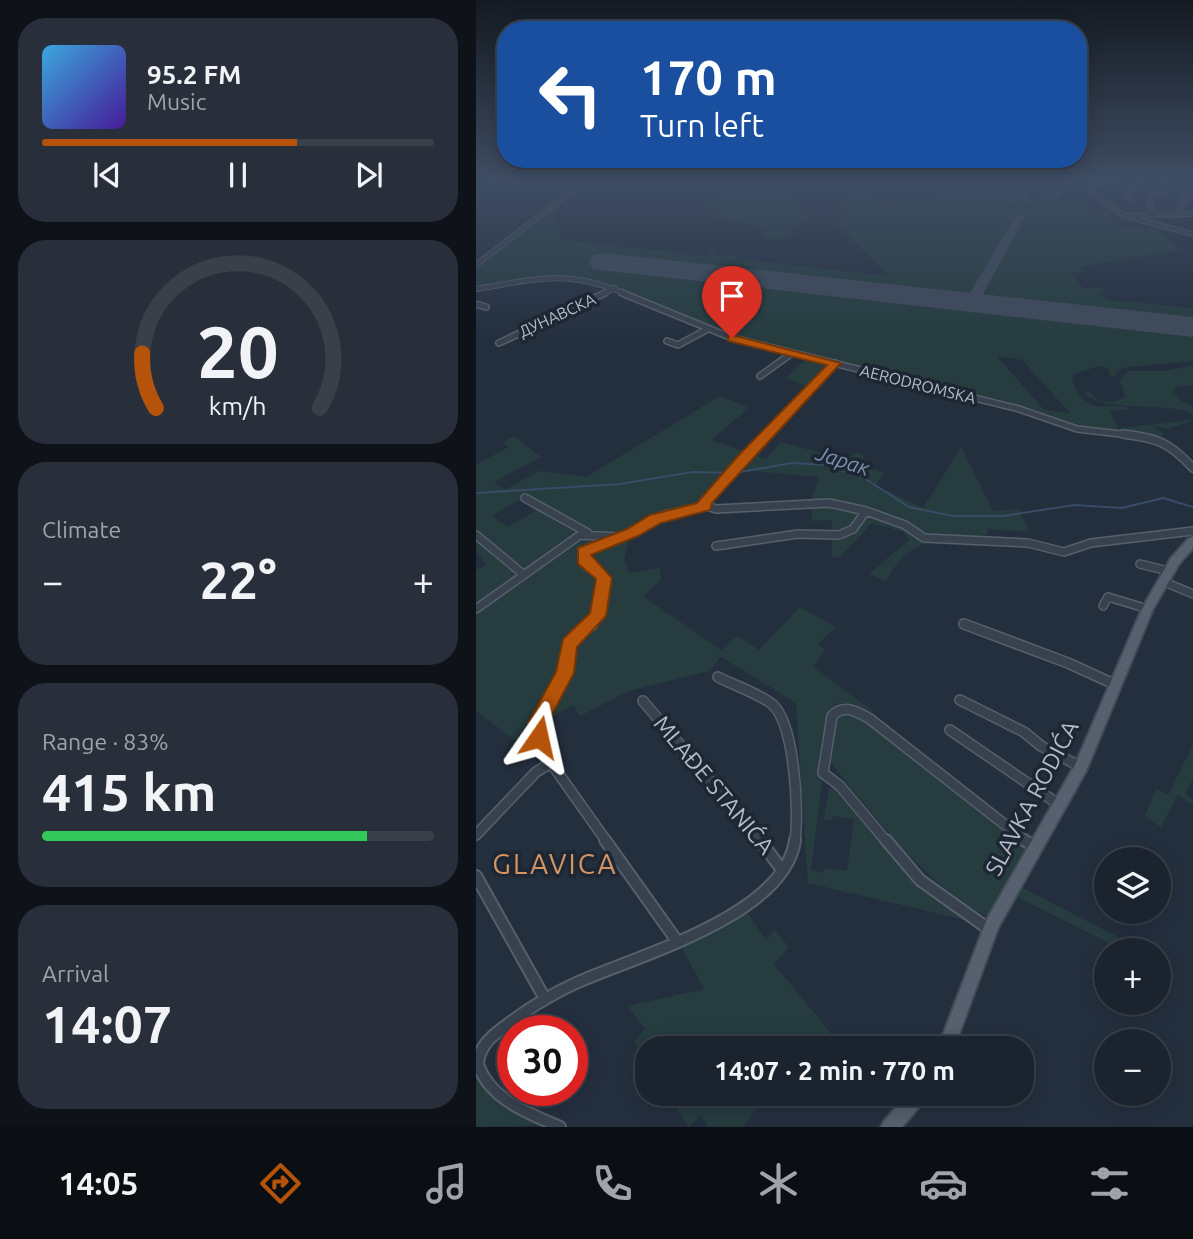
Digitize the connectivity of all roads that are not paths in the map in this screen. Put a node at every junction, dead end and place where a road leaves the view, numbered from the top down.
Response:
1 (516, 234) edge
2 (476, 265) edge
3 (615, 288) junction
4 (476, 291) edge
5 (476, 304) edge
6 (486, 307) dead end
7 (706, 330) junction
8 (667, 341) dead end
9 (499, 343) dead end
10 (792, 353) junction
11 (835, 363) junction
12 (760, 376) dead end
13 (1193, 468) edge
14 (525, 498) dead end
15 (705, 506) junction
16 (866, 511) junction
17 (1193, 531) edge
18 (589, 533) junction
19 (476, 535) edge
20 (620, 537) junction
21 (1193, 541) edge
22 (716, 546) dead end
23 (1140, 564) dead end
24 (524, 575) junction
25 (1165, 576) junction
26 (1193, 594) edge
27 (1103, 606) dead end
28 (476, 609) edge
29 (1147, 609) junction
30 (964, 624) dead end
31 (718, 677) dead end
32 (1115, 685) junction
33 (960, 700) dead end
34 (643, 701) dead end
35 (950, 730) dead end
36 (551, 763) junction
37 (1081, 767) junction
38 (1060, 806) junction
39 (476, 835) edge
40 (1035, 847) junction
41 (782, 870) junction
42 (476, 876) edge
43 (990, 930) junction
44 (677, 941) junction
45 (544, 997) junction
46 (950, 1036) edge
47 (477, 1055) edge
48 (908, 1106) edge
49 (559, 1127) edge
50 (890, 1127) edge

1 - 2 street
3 - 4 street, AERODROMSKA
3 - 7 street, AERODROMSKA
3 - 9 street, ДУНАВСКА
5 - 6 street
7 - 8 street
7 - 10 street, AERODROMSKA
10 - 11 street, AERODROMSKA
10 - 12 street
11 - 13 street, AERODROMSKA
11 - 15 street
14 - 18 street
15 - 16 street
15 - 20 street
16 - 17 street
16 - 22 street
18 - 20 street
18 - 24 street
19 - 24 street
20 - 36 street
21 - 25 main road, SLAVKA RODIĆA
23 - 25 street
24 - 28 street
25 - 26 street
25 - 29 main road, SLAVKA RODIĆA
27 - 29 street
29 - 32 main road, SLAVKA RODIĆA
30 - 32 street
31 - 41 street
32 - 37 main road, SLAVKA RODIĆA
33 - 37 street
34 - 41 street, MLAĐE STANIĆA
35 - 38 street
36 - 39 street
36 - 44 street
37 - 38 main road, SLAVKA RODIĆA
38 - 40 main road, SLAVKA RODIĆA
40 - 43 main road, SLAVKA RODIĆA
40 - 43 street
41 - 44 street
42 - 45 street
43 - 46 main road, SLAVKA RODIĆA
44 - 45 street
45 - 47 street
47 - 49 street
48 - 50 main road

